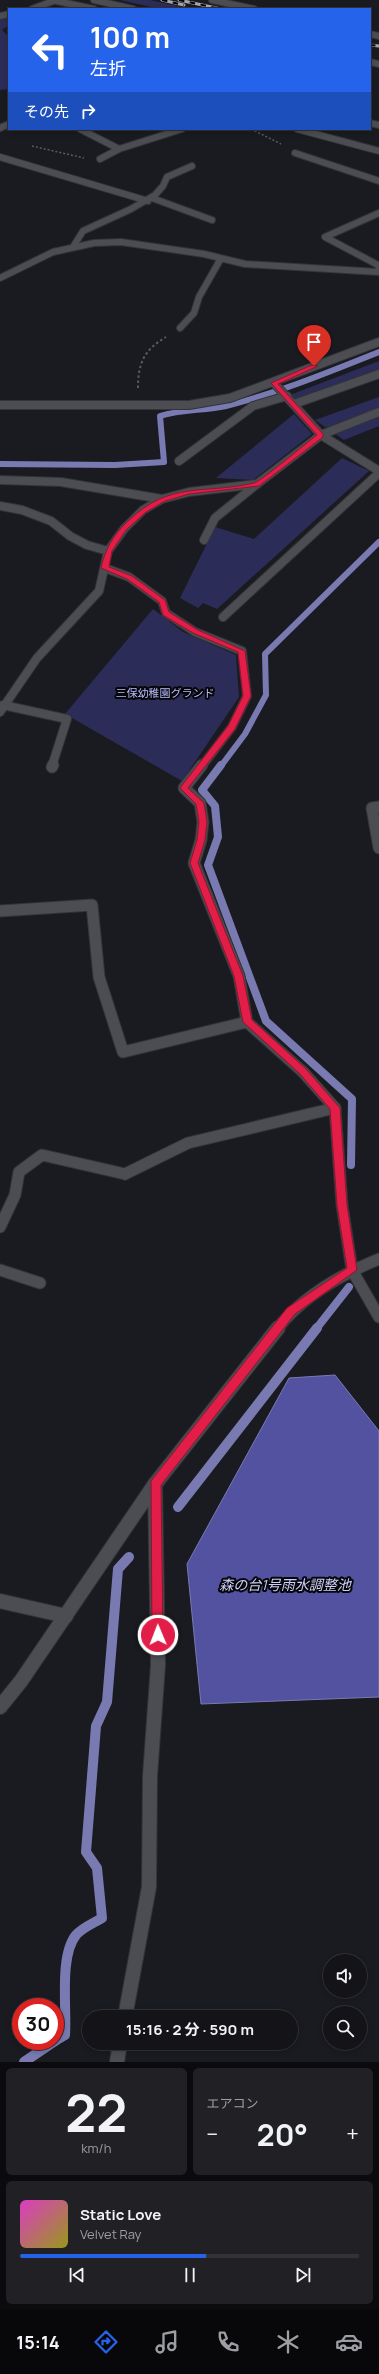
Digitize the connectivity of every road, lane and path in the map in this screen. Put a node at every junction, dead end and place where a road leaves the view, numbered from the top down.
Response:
1 (54, 0) edge
2 (94, 0) edge
3 (212, 0) edge
4 (44, 6) junction
5 (36, 8) edge
6 (49, 8) edge
7 (90, 8) edge
8 (129, 8) edge
9 (249, 8) edge
10 (82, 130) edge
11 (179, 130) edge
12 (253, 130) edge
13 (301, 130) edge
14 (119, 148) junction
15 (379, 151) edge
16 (295, 153) joint
17 (0, 157) edge
18 (100, 160) dead end
19 (192, 166) dead end
20 (379, 181) edge
21 (150, 199) junction
22 (379, 213) edge
23 (212, 220) dead end
24 (73, 247) junction
25 (220, 260) junction
26 (379, 271) edge
27 (2, 275) edge
28 (180, 328) joint
29 (379, 342) edge
30 (379, 374) edge
31 (274, 383) junction
32 (287, 396) junction
33 (294, 404) junction
34 (0, 405) edge
35 (138, 405) junction
36 (379, 412) edge
37 (321, 435) junction
38 (179, 461) dead end
39 (379, 472) edge
40 (0, 480) edge
41 (257, 484) junction
42 (162, 499) junction
43 (0, 506) edge
44 (204, 540) dead end
45 (108, 551) junction
46 (105, 568) junction
47 (223, 617) dead end
48 (2, 709) edge
49 (52, 767) dead end
50 (379, 807) edge
51 (379, 848) edge
52 (0, 911) edge
53 (247, 1022) junction
54 (335, 1108) junction
55 (0, 1227) edge
56 (379, 1259) edge
57 (0, 1270) edge
58 (352, 1270) junction
59 (40, 1283) dead end
60 (379, 1317) edge
61 (155, 1484) junction
62 (0, 1601) edge
63 (66, 1616) junction
64 (0, 1707) edge
65 (126, 2010) edge
66 (119, 2050) edge
67 (117, 2062) edge

1 - 4 street
1 - 7 street
2 - 8 street
3 - 9 street
4 - 5 street
4 - 6 street
10 - 14 street
11 - 14 street
12 - 16 path
13 - 15 street
14 - 18 street
16 - 20 street
17 - 21 street
19 - 21 street
21 - 23 street
21 - 24 street
22 - 26 street
24 - 25 street
24 - 27 street
25 - 26 street
25 - 28 street
28 - 35 path
29 - 31 street
30 - 33 street
31 - 32 street
31 - 35 street
32 - 33 street
32 - 38 street
33 - 37 street
34 - 35 street
36 - 37 street
37 - 39 street
37 - 41 street
39 - 47 street
40 - 42 street
41 - 42 street
41 - 44 street
42 - 45 street
43 - 45 street
45 - 46 street
46 - 48 street
46 - 53 street
48 - 49 street
50 - 51 street
52 - 53 street
53 - 54 street
54 - 55 street
54 - 58 street
56 - 58 street
57 - 59 street
58 - 60 street
58 - 61 street
61 - 63 street
61 - 65 street
62 - 63 street
63 - 64 street
66 - 67 street

